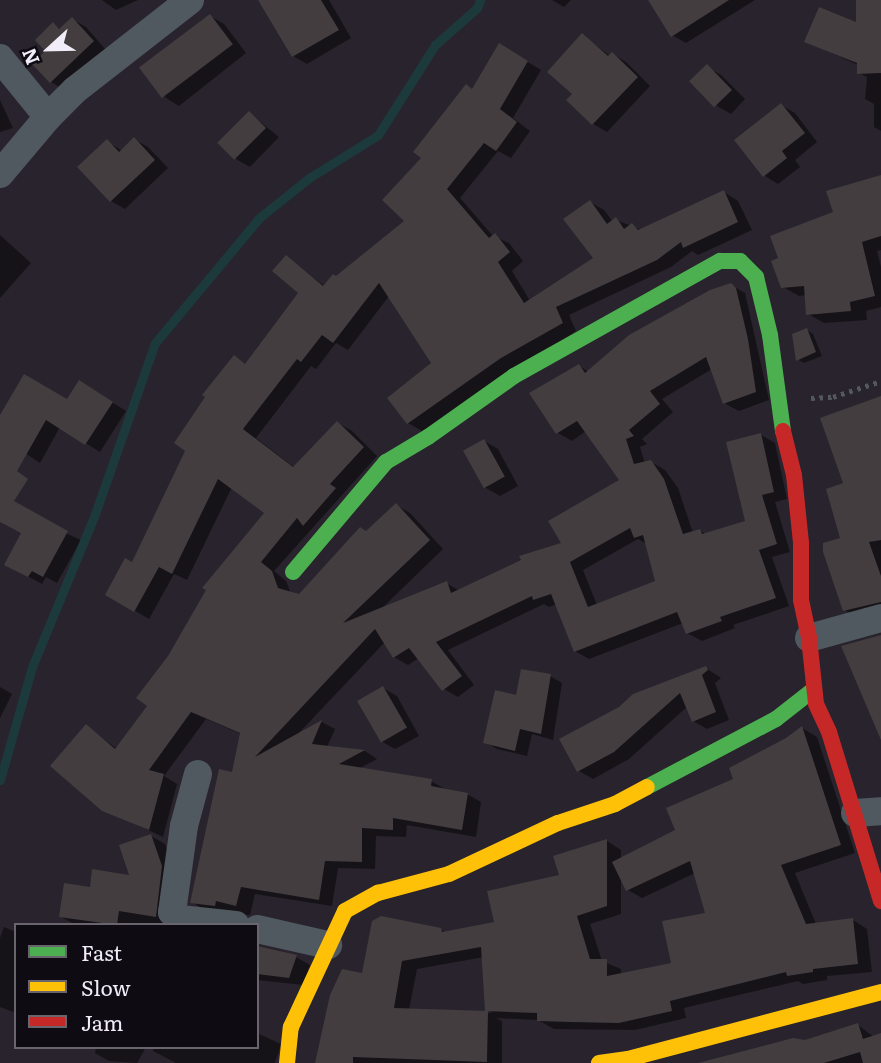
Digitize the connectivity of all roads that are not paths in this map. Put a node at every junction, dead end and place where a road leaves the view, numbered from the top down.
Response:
1 (190, 0) edge
2 (0, 58) edge
3 (48, 117) junction
4 (0, 174) edge
5 (293, 572) dead end
6 (881, 618) edge
7 (809, 639) junction
8 (813, 690) junction
9 (198, 774) dead end
10 (868, 812) edge
11 (881, 901) edge
12 (217, 923) edge
13 (259, 929) edge
14 (328, 944) junction
15 (881, 992) edge
16 (287, 1063) edge
17 (599, 1063) edge

1 - 3 street
2 - 3 street
3 - 4 street
5 - 7 street
6 - 7 street
7 - 8 street
8 - 10 street
8 - 14 street
9 - 12 street
10 - 11 street
13 - 14 street
14 - 16 street
15 - 17 street

